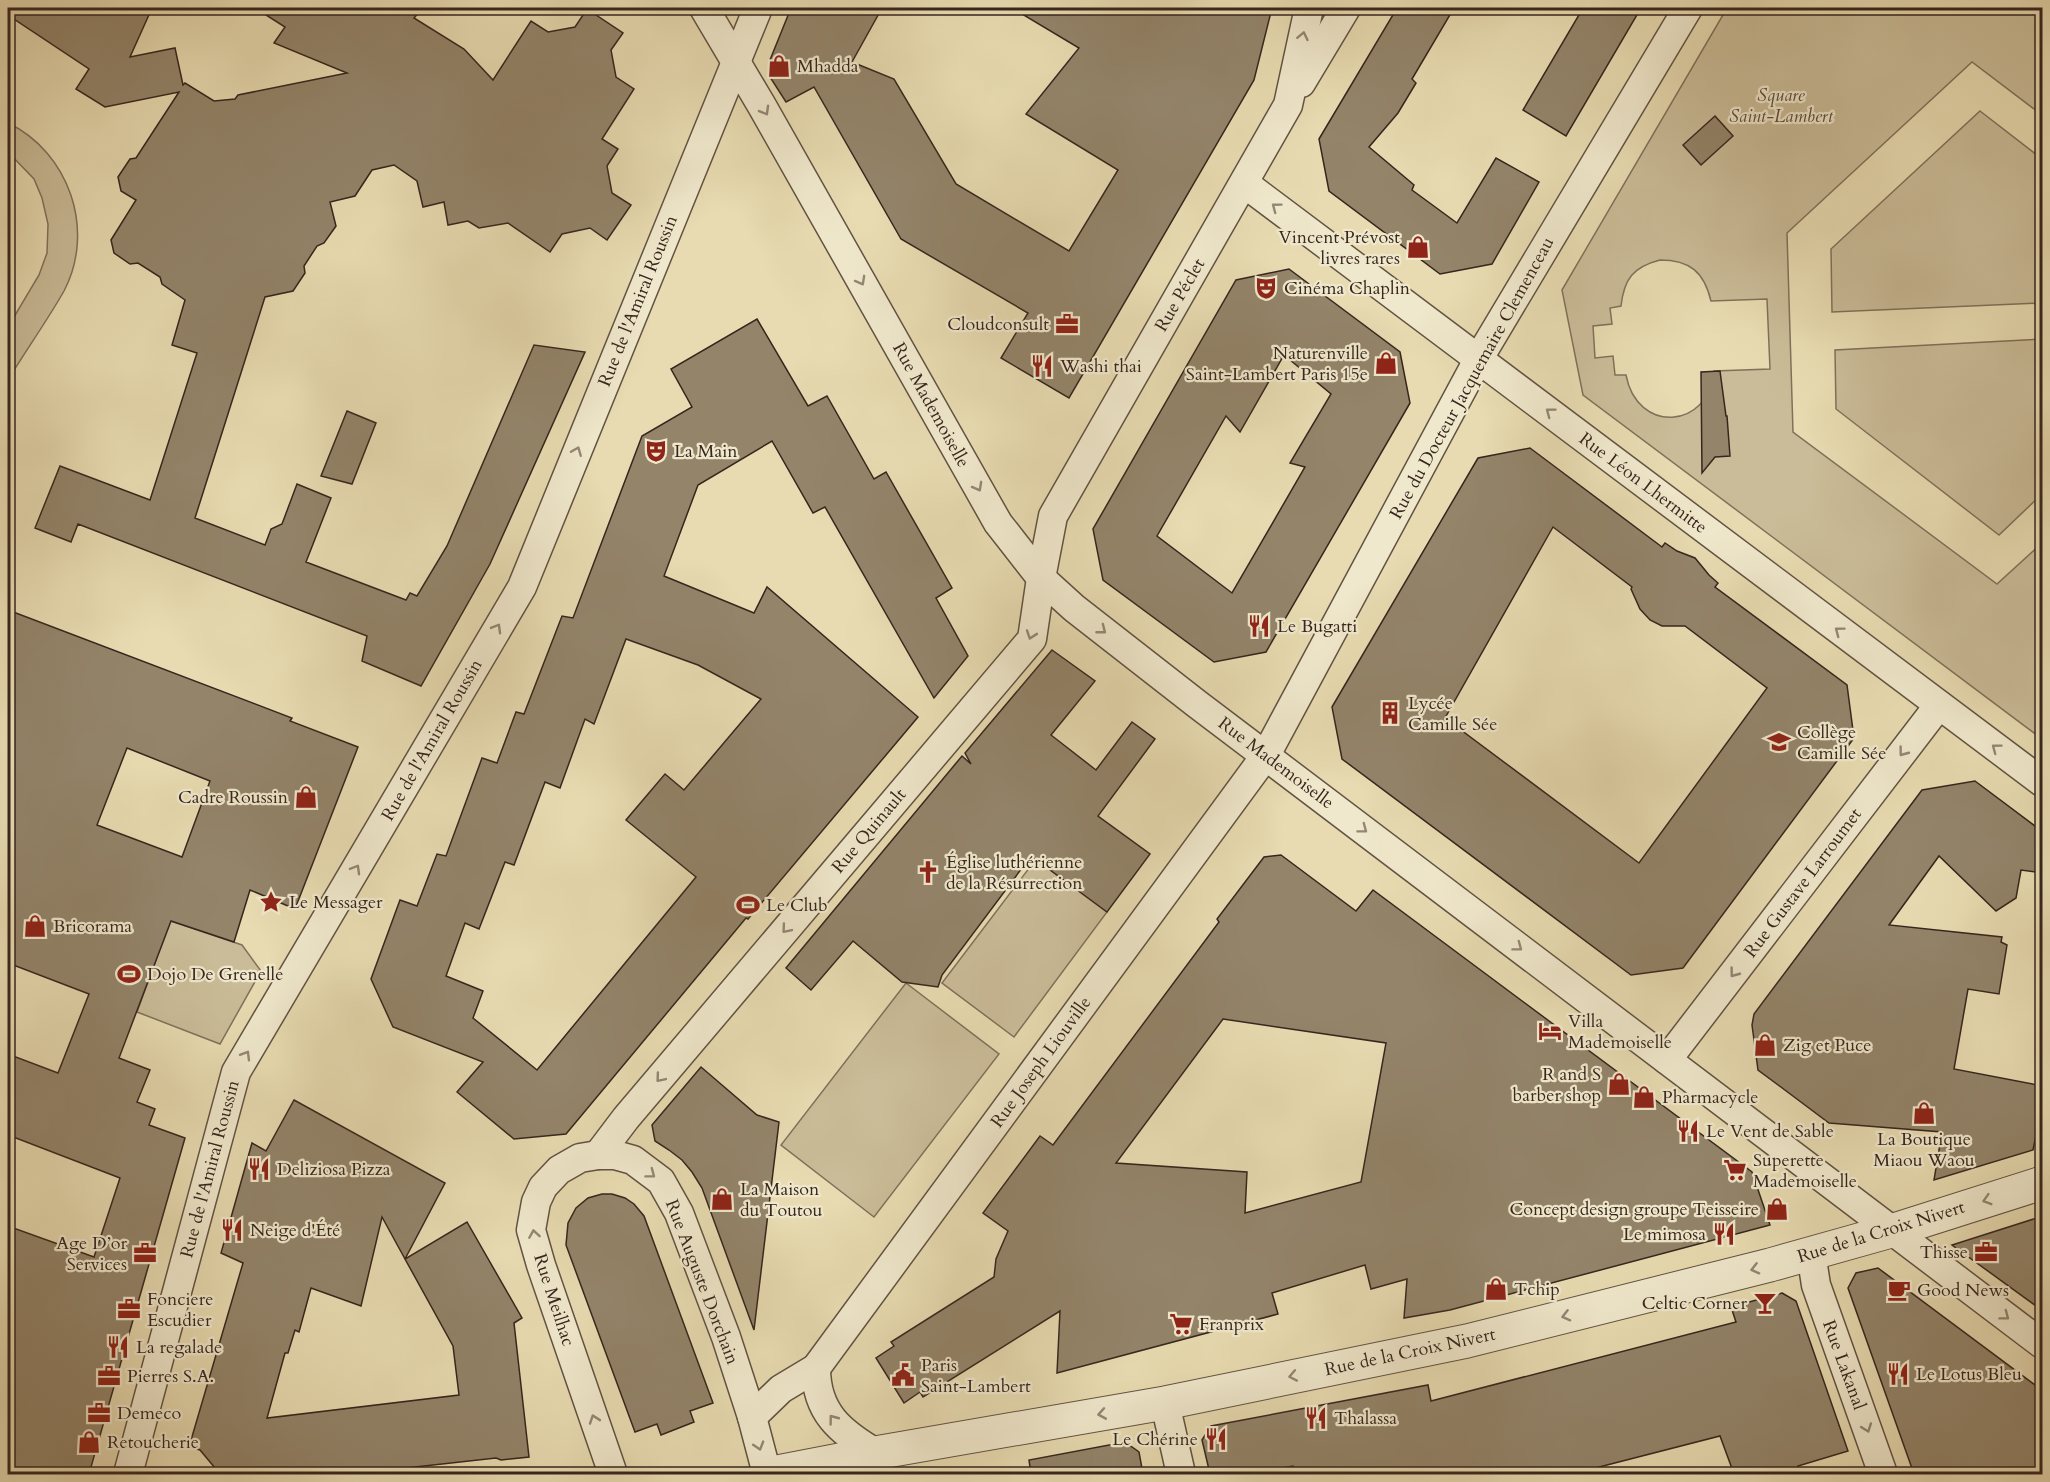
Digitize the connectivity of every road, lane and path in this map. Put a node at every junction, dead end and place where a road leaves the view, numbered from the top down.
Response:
1 (704, 8) edge
2 (758, 8) edge
3 (1309, 8) edge
4 (1346, 8) edge
5 (1688, 8) edge
6 (736, 61) junction
7 (1288, 105) junction
8 (1244, 183) junction
9 (1479, 358) junction
10 (1041, 578) junction
11 (1939, 705) junction
12 (1266, 755) junction
13 (2043, 783) edge
14 (1667, 1060) junction
15 (598, 1155) junction
16 (2043, 1183) edge
17 (1891, 1230) junction
18 (1811, 1253) junction
19 (2043, 1344) edge
20 (816, 1368) junction
21 (1165, 1403) junction
22 (752, 1417) junction
23 (876, 1453) junction
24 (128, 1474) edge
25 (613, 1474) edge
26 (767, 1474) edge
27 (1181, 1474) edge
28 (1883, 1474) edge

1 - 6 street, Rue Mademoiselle
2 - 6 street, Rue de l'Amiral Roussin
7 -> 3 street, Rue Péclet
4 - 7 street
5 - 9 street, Rue du Docteur Jacquemaire Clemenceau
6 -> 10 street, Rue Mademoiselle
24 -> 6 street, Rue de l'Amiral Roussin
7 - 8 street, Rue Péclet
9 -> 8 street, Rue Léon Lhermitte
8 - 10 street, Rue Péclet
11 -> 9 street, Rue Léon Lhermitte
9 - 12 street, Rue du Docteur Jacquemaire Clemenceau
10 -> 12 street, Rue Mademoiselle
10 -> 15 street, Rue Quinault
13 -> 11 street, Rue Léon Lhermitte
11 -> 14 street, Rue Gustave Larroumet
12 -> 14 street, Rue Mademoiselle
12 - 20 street, Rue Joseph Liouville
14 - 17 street, Rue Mademoiselle
15 -> 22 street, Rue Auguste Dorchain
25 -> 15 street, Rue Meilhac
16 -> 17 street, Rue de la Croix Nivert
17 - 18 street, Rue de la Croix Nivert
17 -> 19 street, Rue Mademoiselle
18 -> 21 street, Rue de la Croix Nivert
18 -> 28 street, Rue Lakanal
20 - 22 street, Rue Joseph Liouville
23 -> 20 street
21 -> 23 street, Rue de la Croix Nivert
21 - 27 street
22 -> 26 street
23 - 26 street, Rue de la Croix Nivert

